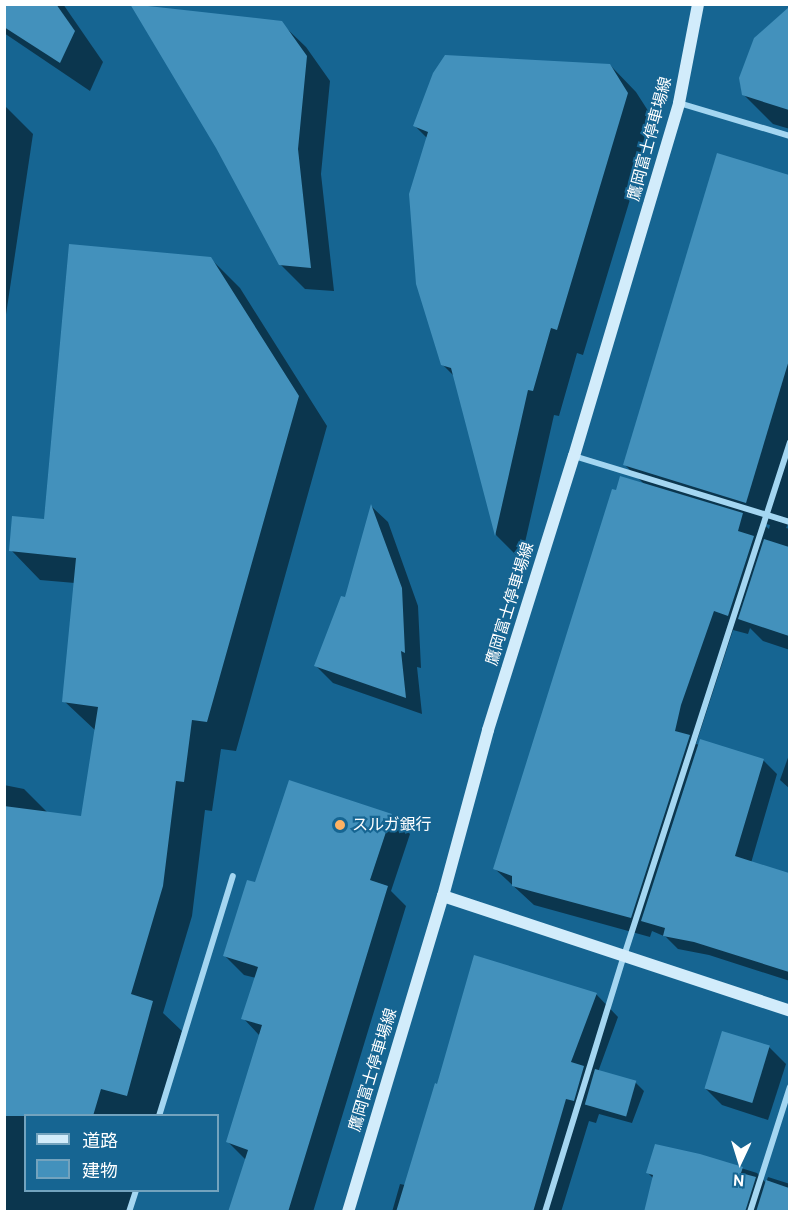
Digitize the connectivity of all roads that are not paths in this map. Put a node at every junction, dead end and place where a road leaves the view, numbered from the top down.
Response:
1 (698, 4) edge
2 (679, 103) junction
3 (789, 136) edge
4 (789, 442) edge
5 (574, 456) junction
6 (765, 516) junction
7 (789, 522) edge
8 (232, 876) dead end
9 (443, 896) junction
10 (624, 956) junction
11 (789, 1011) edge
12 (789, 1087) edge
13 (160, 1114) edge
14 (136, 1192) edge
15 (129, 1212) edge
16 (348, 1212) edge
17 (545, 1212) edge
18 (750, 1212) edge

1 - 2 main road, 鷹岡富士停車場線
2 - 3 street
2 - 5 main road, 鷹岡富士停車場線
4 - 6 street
5 - 6 street
5 - 9 main road, 鷹岡富士停車場線
6 - 7 street
6 - 10 street
8 - 13 street
9 - 10 main road
9 - 16 main road, 鷹岡富士停車場線
10 - 11 main road
10 - 17 street
12 - 18 street
14 - 15 street

